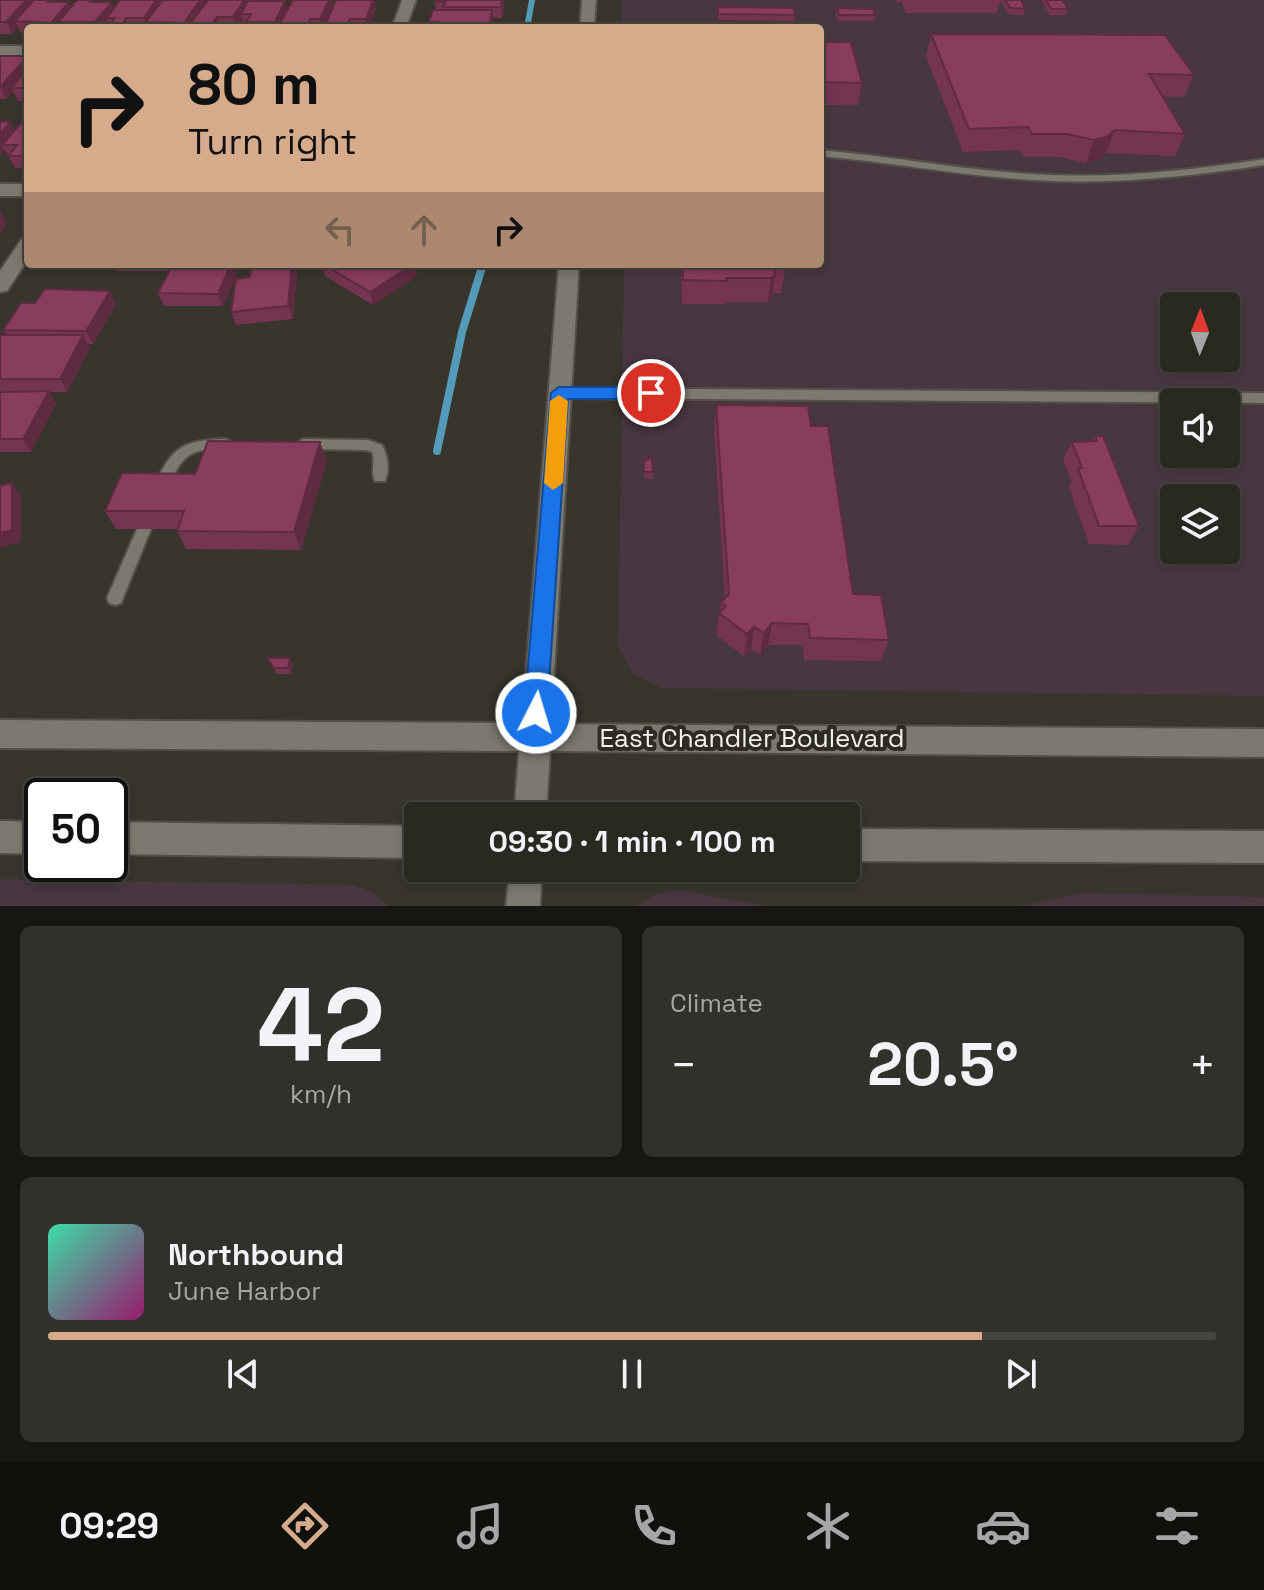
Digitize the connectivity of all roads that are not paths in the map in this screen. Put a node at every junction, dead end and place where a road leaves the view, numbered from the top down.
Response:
1 (409, 0) edge
2 (589, 0) edge
3 (400, 24) edge
4 (587, 24) edge
5 (0, 51) edge
6 (24, 51) edge
7 (824, 153) edge
8 (1264, 162) edge
9 (0, 190) edge
10 (24, 190) edge
11 (24, 250) edge
12 (569, 268) edge
13 (0, 286) edge
14 (559, 393) junction
15 (1264, 398) edge
16 (242, 444) edge
17 (287, 444) edge
18 (380, 477) dead end
19 (159, 492) edge
20 (144, 529) edge
21 (115, 598) dead end
22 (0, 734) edge
23 (533, 738) junction
24 (1264, 743) edge
25 (531, 802) edge
26 (0, 837) edge
27 (24, 838) edge
28 (128, 838) edge
29 (404, 842) edge
30 (860, 845) edge
31 (1264, 847) edge
32 (525, 882) edge
33 (523, 906) edge

1 - 3 main road
2 - 4 main road
5 - 6 main road
7 - 8 lane
9 - 10 main road
11 - 13 main road
12 - 14 main road
14 - 15 lane
14 - 23 main road
16 - 19 lane
17 - 18 lane
20 - 21 lane
22 - 23 main road, East Chandler Boulevard
23 - 24 main road, East Chandler Boulevard
23 - 25 main road
26 - 27 main road
28 - 29 main road
30 - 31 main road
32 - 33 main road

